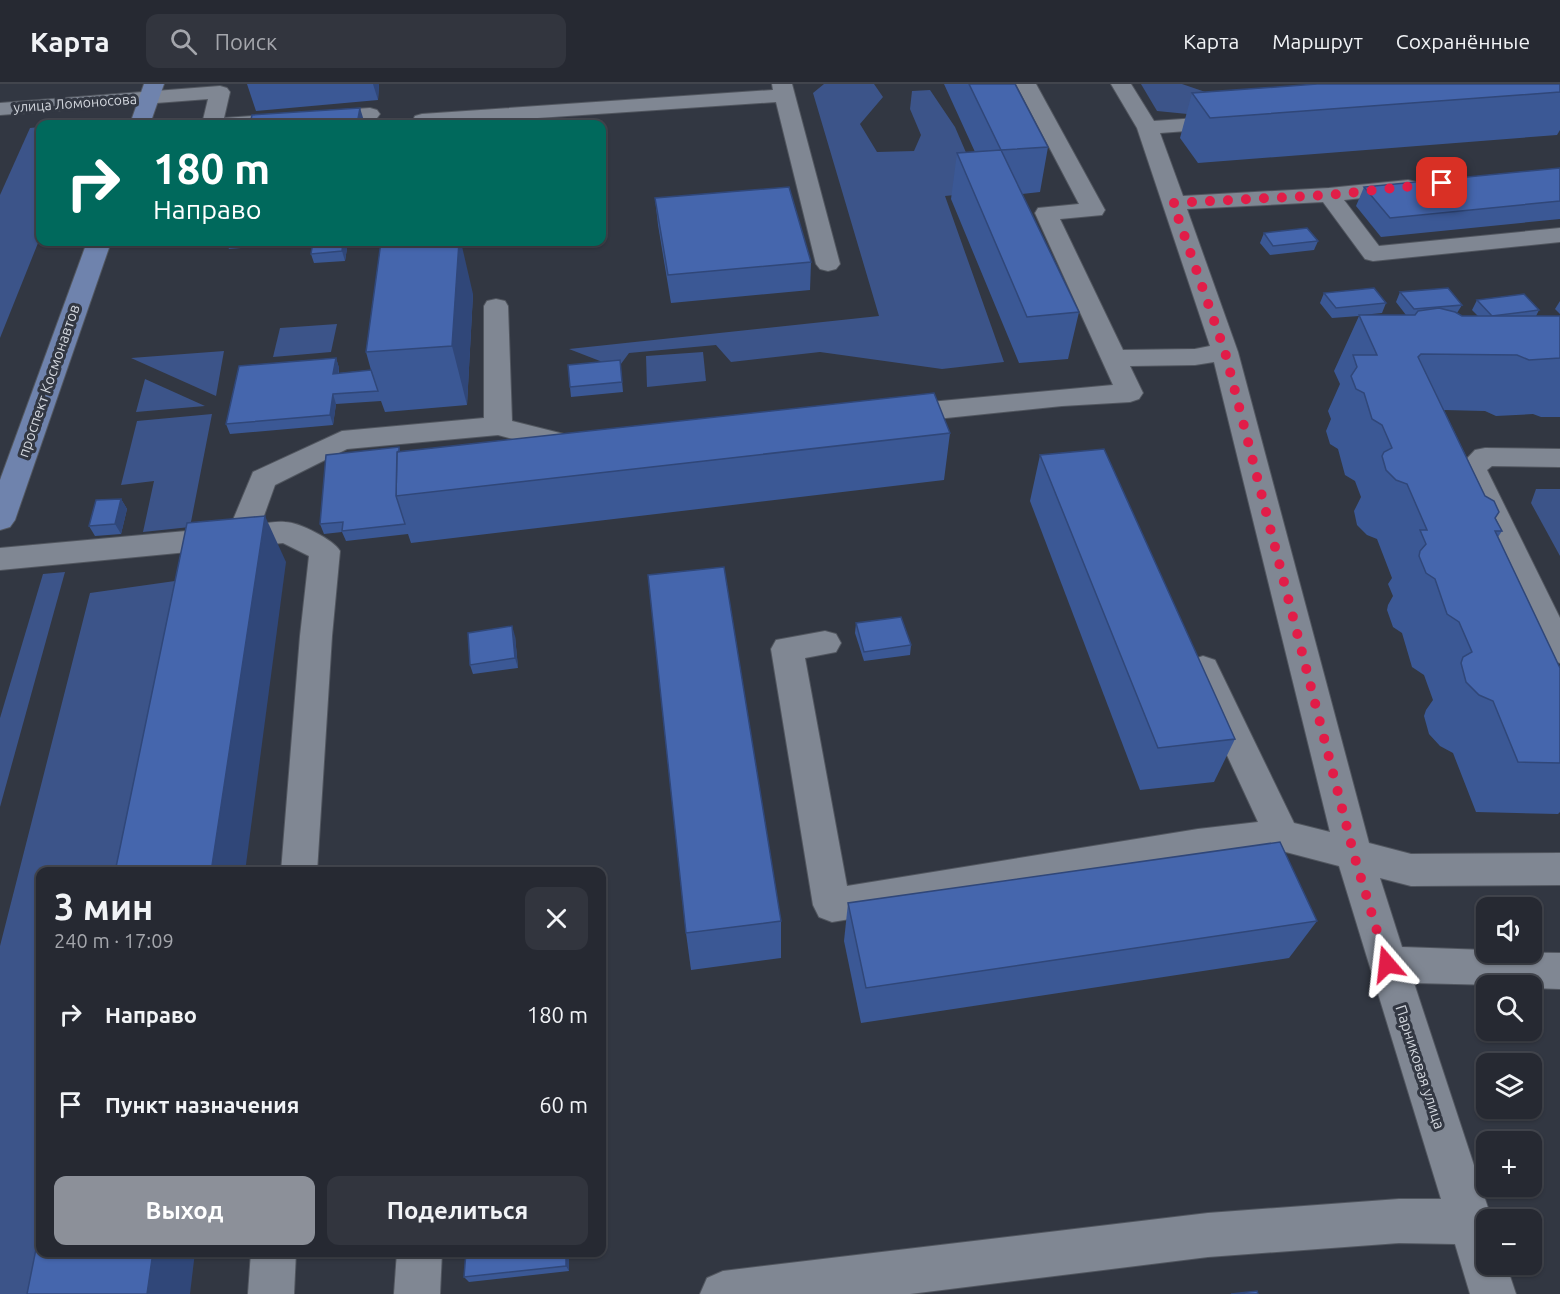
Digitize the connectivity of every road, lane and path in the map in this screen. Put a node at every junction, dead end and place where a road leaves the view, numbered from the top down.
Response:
1 (1026, 84) edge
2 (1121, 84) edge
3 (783, 89) edge
4 (151, 91) edge
5 (0, 109) edge
6 (370, 114) dead end
7 (141, 120) edge
8 (213, 120) edge
9 (282, 120) edge
10 (422, 120) edge
11 (1244, 121) edge
12 (1148, 128) junction
13 (1424, 185) edge
14 (1329, 195) junction
15 (1173, 203) junction
16 (1560, 235) edge
17 (98, 246) edge
18 (828, 264) dead end
19 (496, 306) dead end
20 (1225, 352) junction
21 (1116, 358) junction
22 (872, 417) edge
23 (498, 426) junction
24 (607, 444) edge
25 (1560, 458) edge
26 (0, 520) edge
27 (241, 537) junction
28 (0, 559) edge
29 (1190, 642) edge
30 (825, 643) dead end
31 (1560, 651) edge
32 (1282, 836) junction
33 (1354, 855) junction
34 (299, 867) edge
35 (1560, 869) edge
36 (1387, 964) junction
37 (1560, 971) edge
38 (1471, 1222) junction
39 (274, 1257) edge
40 (420, 1257) edge
41 (271, 1294) edge
42 (417, 1294) edge
43 (723, 1294) edge
44 (1493, 1294) edge

1 - 21 street
2 - 12 street, Парниковая улица
3 - 10 street
3 - 18 street
4 - 5 street, улица Ломоносова
4 - 7 main road
4 - 8 street, улица Ломоносова
6 - 9 street
11 - 12 street
12 - 15 street, Парниковая улица
13 - 14 street
14 - 15 street
14 - 16 street
15 - 20 street, Парниковая улица
17 - 26 main road, проспект Космонавтов
19 - 23 street
20 - 21 street
20 - 33 street, Парниковая улица
21 - 22 street
23 - 24 street
23 - 27 street
25 - 31 street
27 - 28 street
27 - 34 street
29 - 32 street
30 - 32 street
32 - 33 street
33 - 35 street
33 - 36 street, Парниковая улица
36 - 37 street
36 - 38 street, Парниковая улица
38 - 43 street
38 - 44 street, Парниковая улица
39 - 41 street
40 - 42 street

